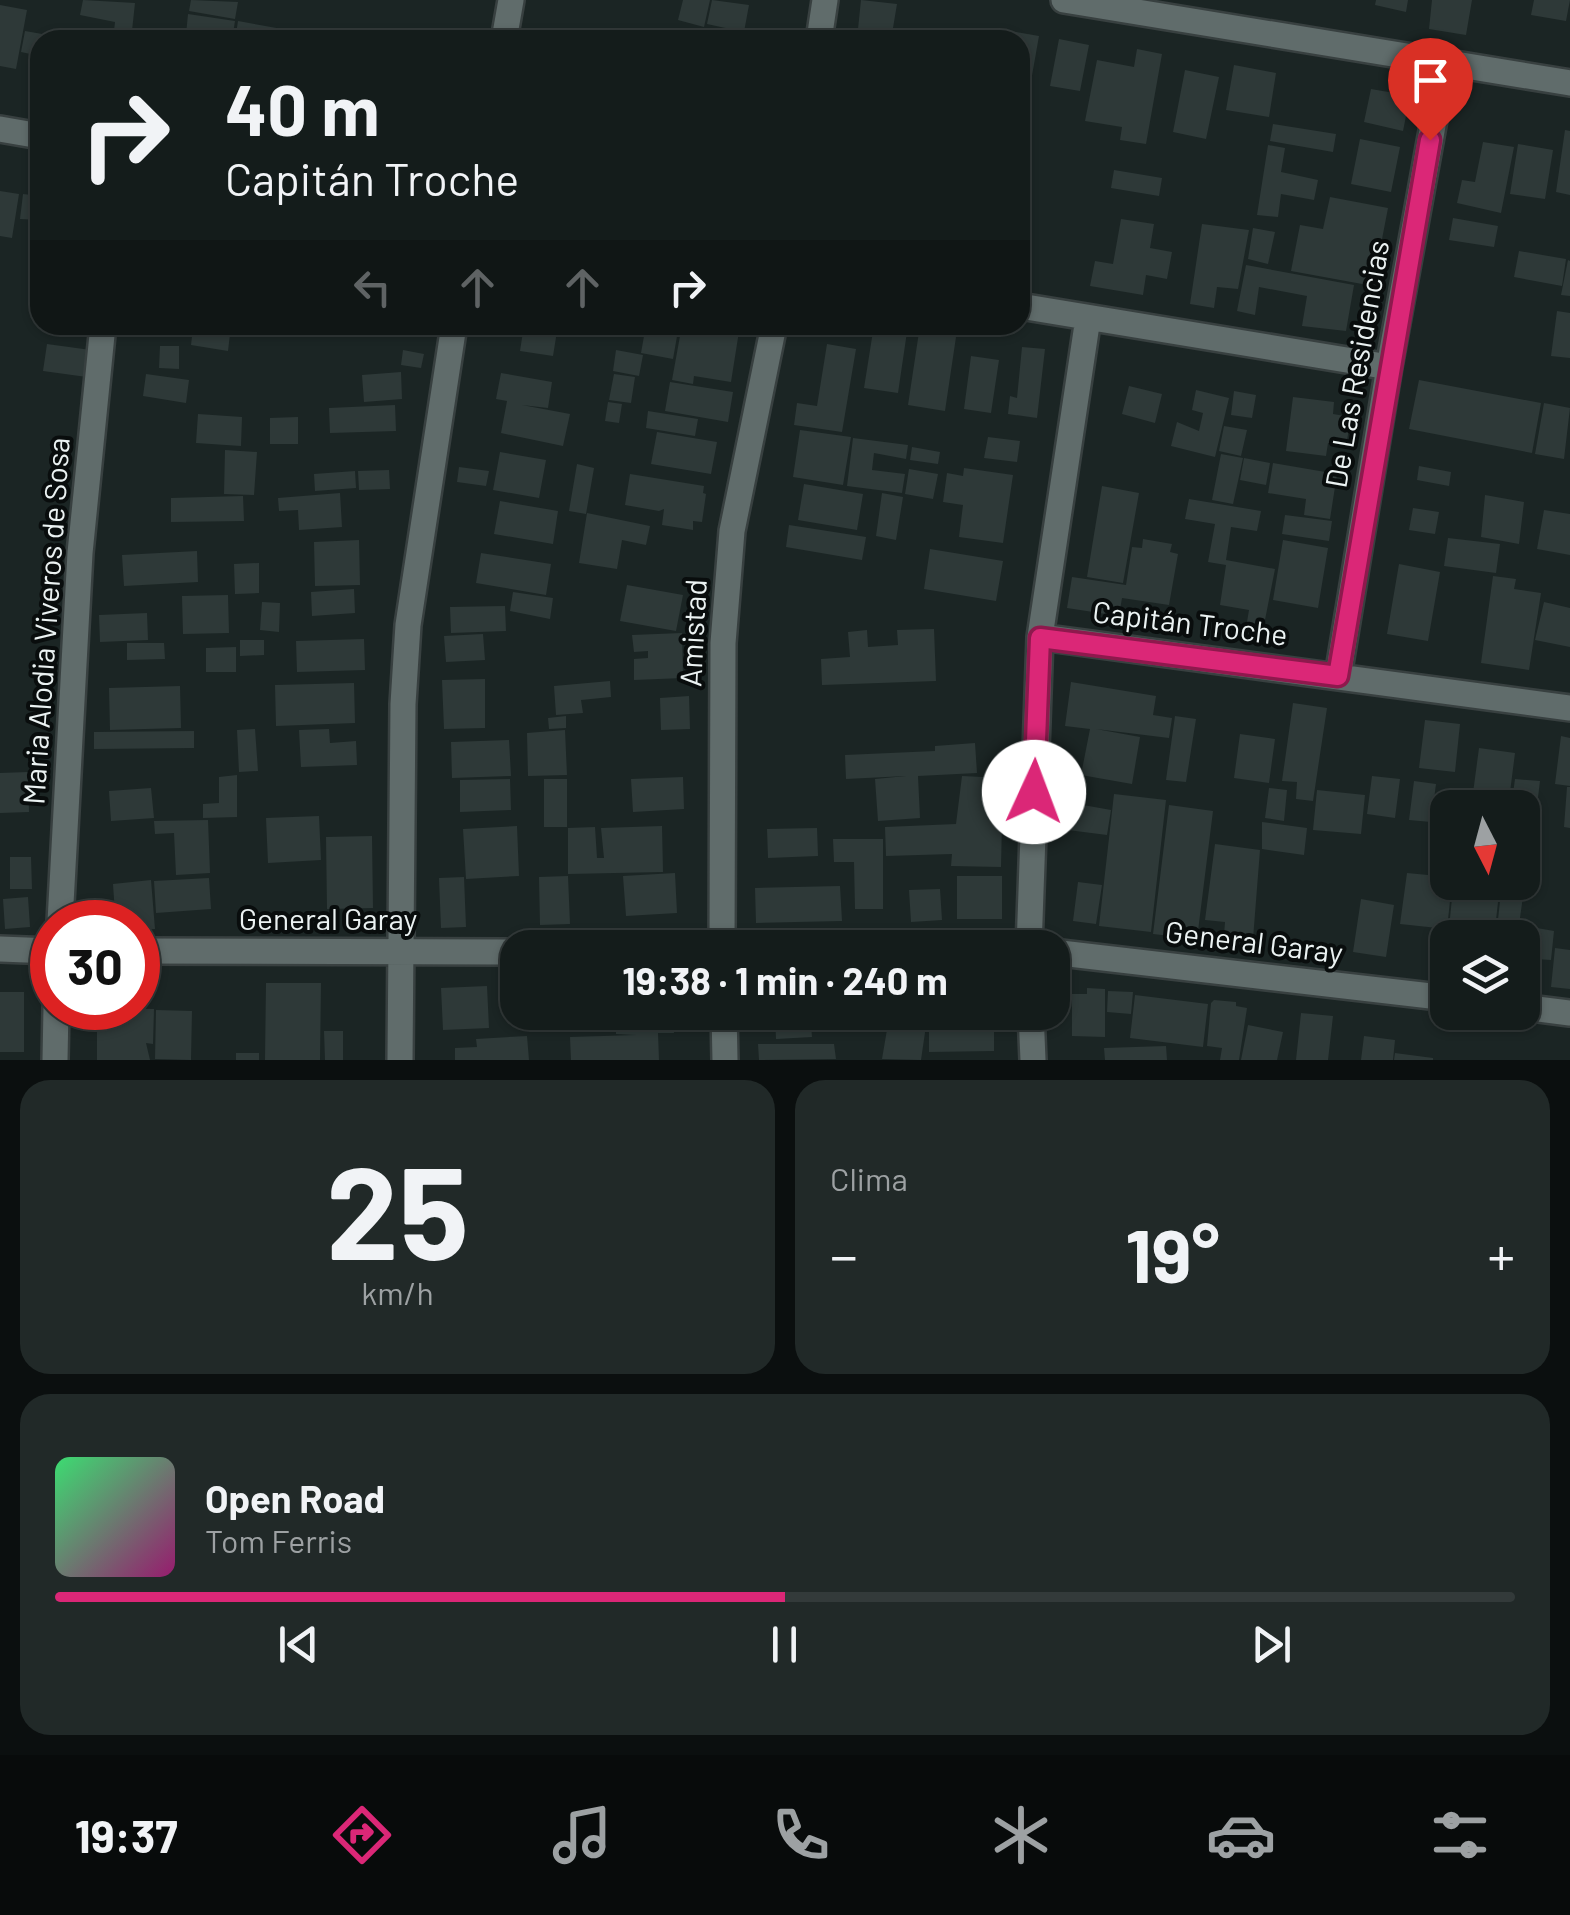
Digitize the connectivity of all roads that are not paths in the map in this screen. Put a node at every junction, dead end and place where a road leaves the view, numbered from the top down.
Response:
1 (511, 0) edge
2 (825, 0) edge
3 (1064, 0) edge
4 (1132, 6) edge
5 (506, 30) edge
6 (820, 30) edge
7 (1444, 65) junction
8 (1570, 83) edge
9 (0, 129) edge
10 (30, 134) edge
11 (1030, 308) edge
12 (1088, 318) junction
13 (102, 335) edge
14 (452, 335) edge
15 (772, 335) edge
16 (1389, 367) junction
17 (1040, 638) junction
18 (1338, 676) junction
19 (1570, 708) edge
20 (61, 900) edge
21 (722, 930) edge
22 (1030, 930) edge
23 (0, 950) edge
24 (30, 950) edge
25 (160, 951) edge
26 (500, 952) edge
27 (404, 954) junction
28 (1070, 954) edge
29 (1430, 996) edge
30 (1540, 1009) edge
31 (1570, 1012) edge
32 (56, 1030) edge
33 (724, 1030) edge
34 (1032, 1030) edge
35 (55, 1060) edge
36 (400, 1060) edge
37 (725, 1060) edge
38 (1033, 1060) edge

1 - 5 street
2 - 6 street
3 - 4 street
4 - 7 street
7 - 8 street
7 - 16 street, De Las Residencias
9 - 10 street
11 - 12 street
12 - 16 street
12 - 17 street
13 - 20 street, Maria Alodia Viveros de Sosa
14 - 27 street
15 - 21 street, Amistad
16 - 18 street, De Las Residencias
17 - 18 street, Capitán Troche
17 - 22 street
18 - 19 street, Capitán Troche
23 - 24 street
25 - 27 street, General Garay
26 - 27 street, General Garay
27 - 36 street
28 - 29 street, General Garay
30 - 31 street
32 - 35 street
33 - 37 street
34 - 38 street

